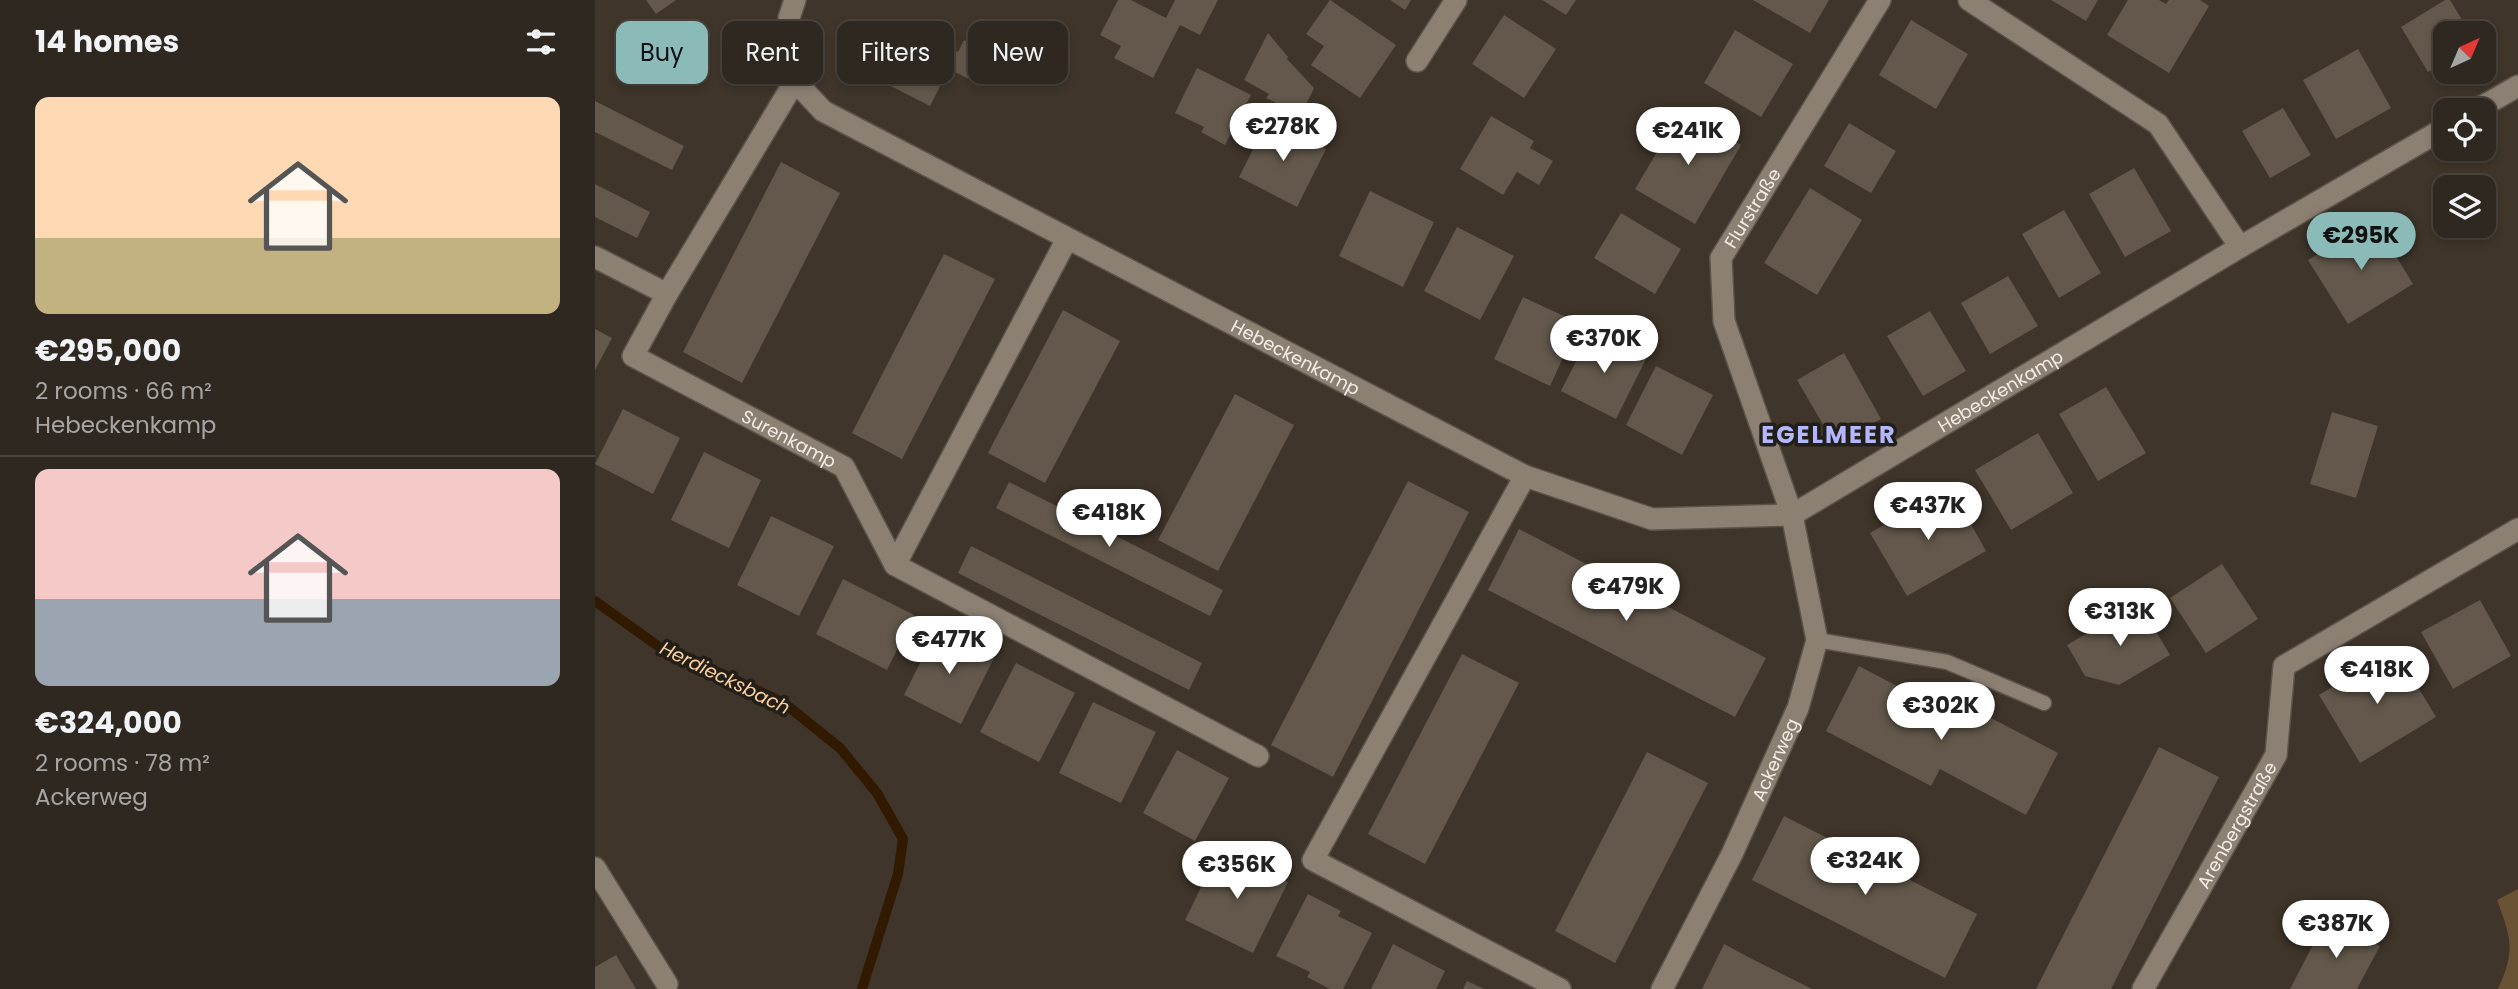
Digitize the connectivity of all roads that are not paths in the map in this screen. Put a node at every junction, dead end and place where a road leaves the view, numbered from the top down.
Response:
1 (795, 0) edge
2 (1456, 0) edge
3 (1880, 0) edge
4 (1969, 0) edge
5 (789, 21) edge
6 (1417, 61) dead end
7 (793, 84) edge
8 (798, 84) edge
9 (2518, 86) edge
10 (2496, 99) edge
11 (2433, 135) edge
12 (1067, 239) junction
13 (2240, 247) junction
14 (595, 257) edge
15 (667, 294) junction
16 (1525, 475) junction
17 (1792, 515) junction
18 (2518, 529) edge
19 (895, 565) junction
20 (1817, 639) junction
21 (2044, 703) dead end
22 (1258, 756) dead end
23 (595, 868) edge
24 (667, 984) dead end
25 (1560, 989) edge
26 (1662, 989) edge
27 (2143, 989) edge

1 - 5 street
2 - 6 street
3 - 17 street, Flurstraße
4 - 13 street
7 - 15 street, Surenkamp
8 - 12 street, Hebeckenkamp
9 - 10 street
11 - 13 street, Hebeckenkamp
12 - 16 street, Hebeckenkamp
12 - 19 street
13 - 17 street, Hebeckenkamp
14 - 15 street
15 - 19 street, Surenkamp
16 - 17 street, Hebeckenkamp
16 - 25 street
17 - 20 street, Ackerweg
18 - 27 street, Arenbergstraße
19 - 22 street
20 - 21 lane
20 - 26 street, Ackerweg
23 - 24 street

